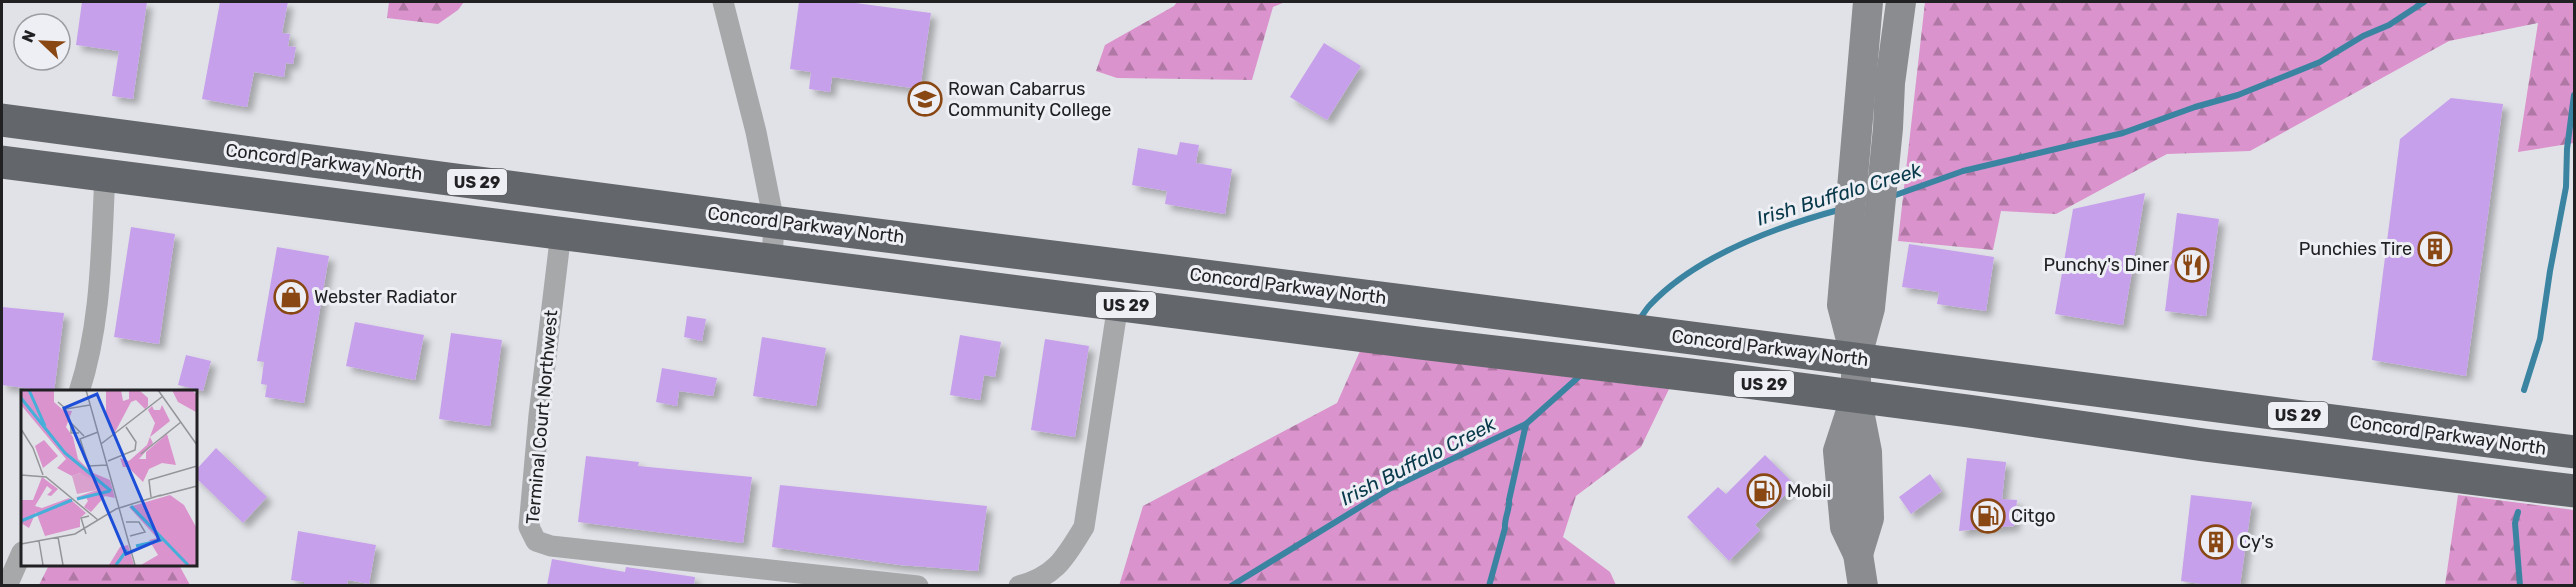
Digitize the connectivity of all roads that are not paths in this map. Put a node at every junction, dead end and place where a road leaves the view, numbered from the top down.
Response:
1 (723, 2) edge
2 (1868, 2) edge
3 (1892, 2) edge
4 (1901, 2) edge
5 (1890, 83) junction
6 (9, 121) edge
7 (8, 163) edge
8 (105, 175) junction
9 (774, 222) junction
10 (561, 232) junction
11 (772, 260) junction
12 (1118, 304) junction
13 (1856, 306) junction
14 (1474, 310) junction
15 (1174, 312) junction
16 (1856, 359) junction
17 (80, 390) edge
18 (1856, 396) junction
19 (2031, 420) junction
20 (2333, 420) junction
21 (2501, 442) junction
22 (2574, 452) edge
23 (2324, 459) junction
24 (2574, 491) edge
25 (21, 554) edge
26 (7, 585) edge
27 (918, 585) edge
28 (1019, 585) edge
29 (1863, 585) edge

1 - 9 street
2 - 13 main road
3 - 5 main road
4 - 5 main road
5 - 13 main road
6 - 7 highway
6 - 9 highway, Concord Parkway North / US 29
7 - 8 highway, Concord Parkway North / US 29
8 - 10 highway, Concord Parkway North / US 29
8 - 17 street
9 - 11 street
9 - 14 highway, Concord Parkway North / US 29
10 - 11 highway, Concord Parkway North / US 29
10 - 27 street, Terminal Court Northwest
11 - 12 highway, Concord Parkway North / US 29
12 - 15 highway, Concord Parkway North / US 29
12 - 28 street
13 - 16 main road
14 - 15 highway
14 - 16 highway, Concord Parkway North / US 29
15 - 18 highway, Concord Parkway North / US 29
16 - 18 main road
16 - 20 highway, Concord Parkway North / US 29
18 - 19 highway, Concord Parkway North / US 29
18 - 29 main road
19 - 20 highway
19 - 23 highway, Concord Parkway North / US 29
20 - 21 highway, Concord Parkway North / US 29
21 - 22 highway, Concord Parkway North / US 29
21 - 23 highway
23 - 24 highway, Concord Parkway North / US 29
25 - 26 street

